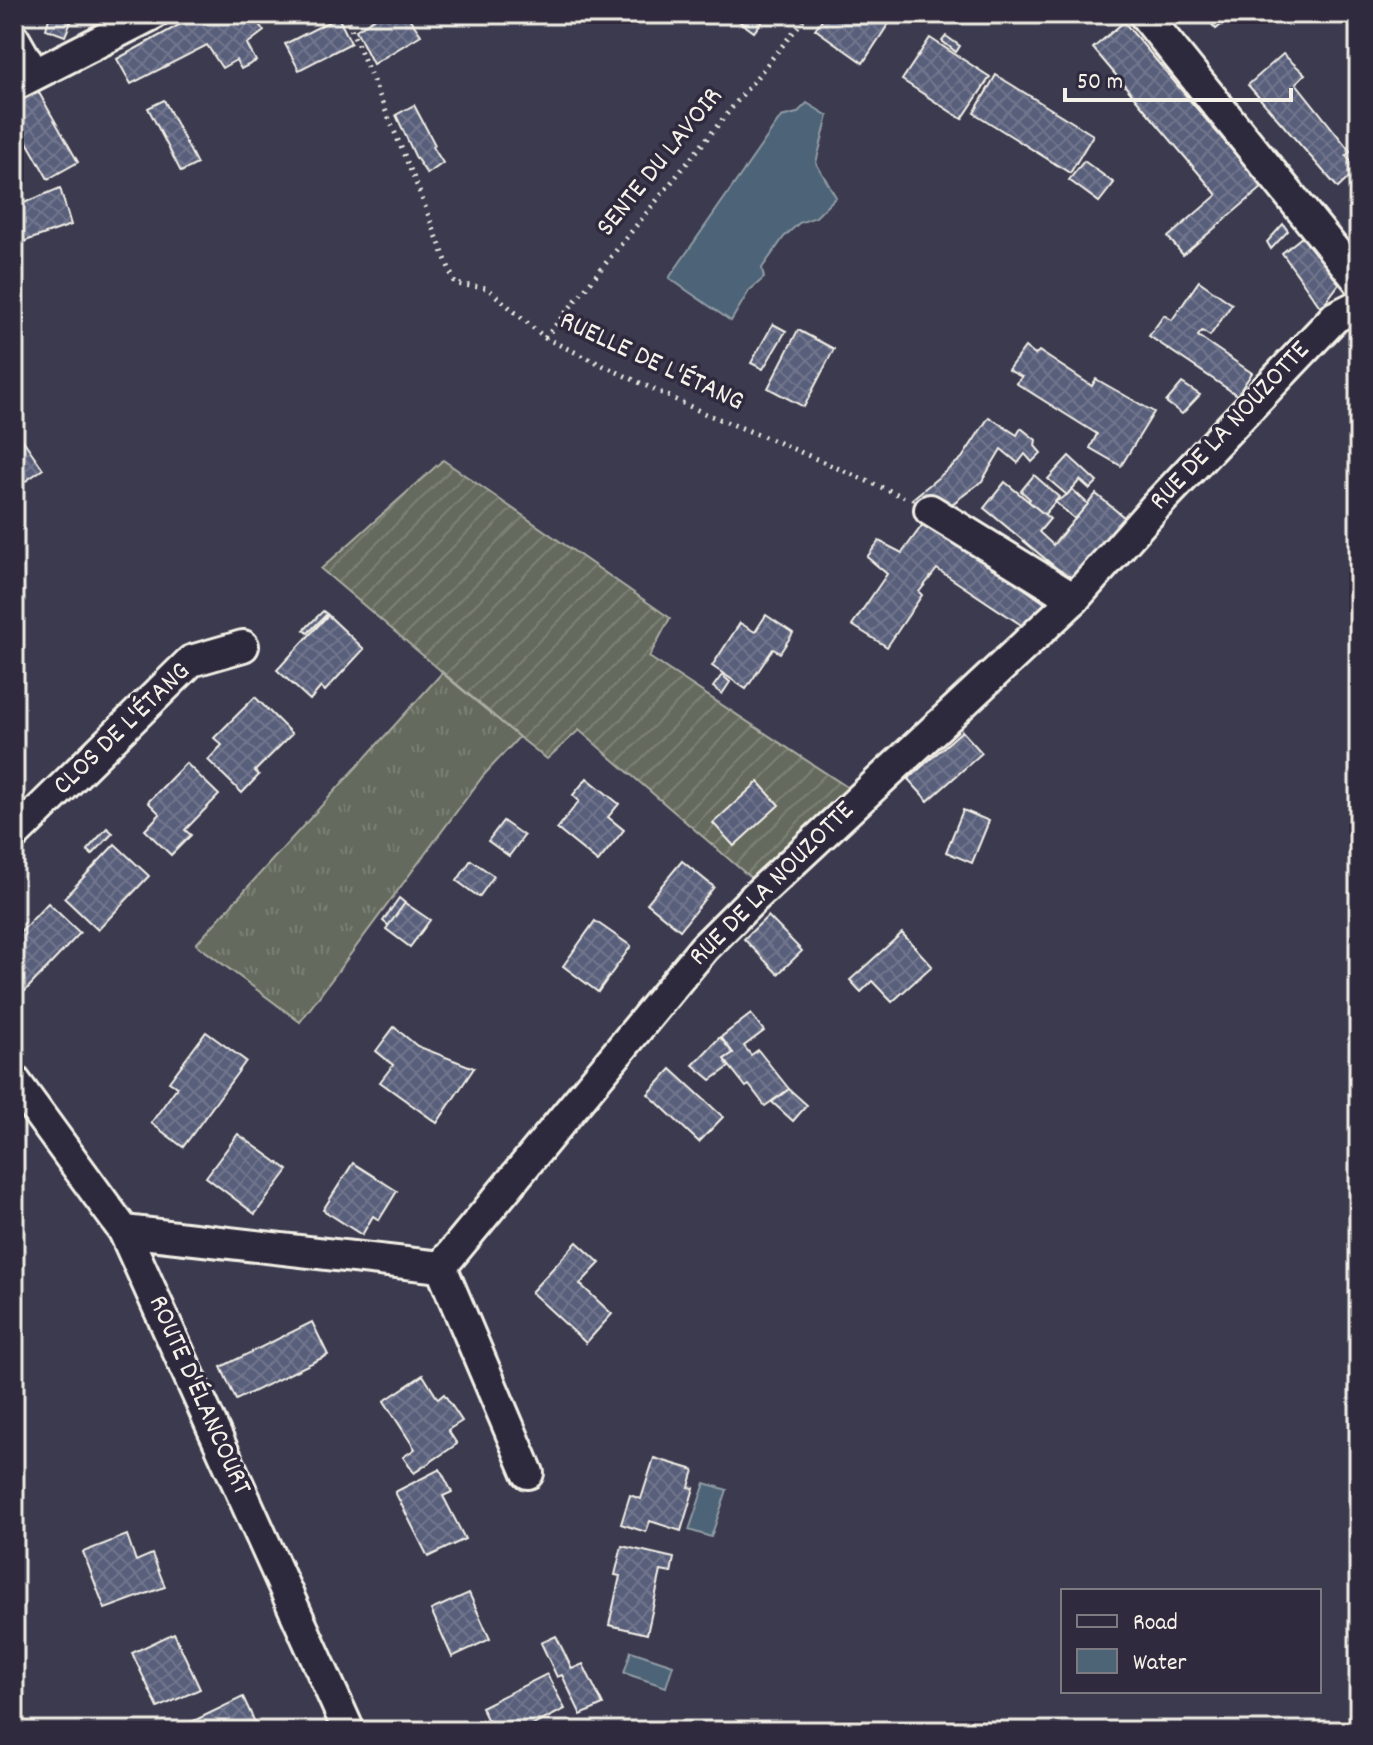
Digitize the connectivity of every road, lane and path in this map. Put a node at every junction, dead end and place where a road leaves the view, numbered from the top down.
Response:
1 (153, 14) edge
2 (345, 14) edge
3 (808, 14) edge
4 (1144, 14) edge
5 (14, 39) edge
6 (24, 80) edge
7 (1359, 281) edge
8 (1359, 305) edge
9 (545, 338) junction
10 (930, 510) joint
11 (1074, 599) junction
12 (243, 646) dead end
13 (14, 835) edge
14 (14, 1080) edge
15 (124, 1231) junction
16 (441, 1267) junction
17 (528, 1473) dead end
18 (349, 1731) edge

1 - 6 street
2 - 9 path, RUELLE DE L'ÉTANG
3 - 9 path, SENTE DU LAVOIR
4 - 7 street
5 - 6 street
8 - 11 street, RUE DE LA NOUZOTTE
9 - 10 path, RUELLE DE L'ÉTANG
10 - 11 street
11 - 16 street, RUE DE LA NOUZOTTE
12 - 13 street, CLOS DE L'ÉTANG
14 - 15 street, ROUTE D'ÉLANCOURT
15 - 16 street
15 - 18 street, ROUTE D'ÉLANCOURT
16 - 17 street

